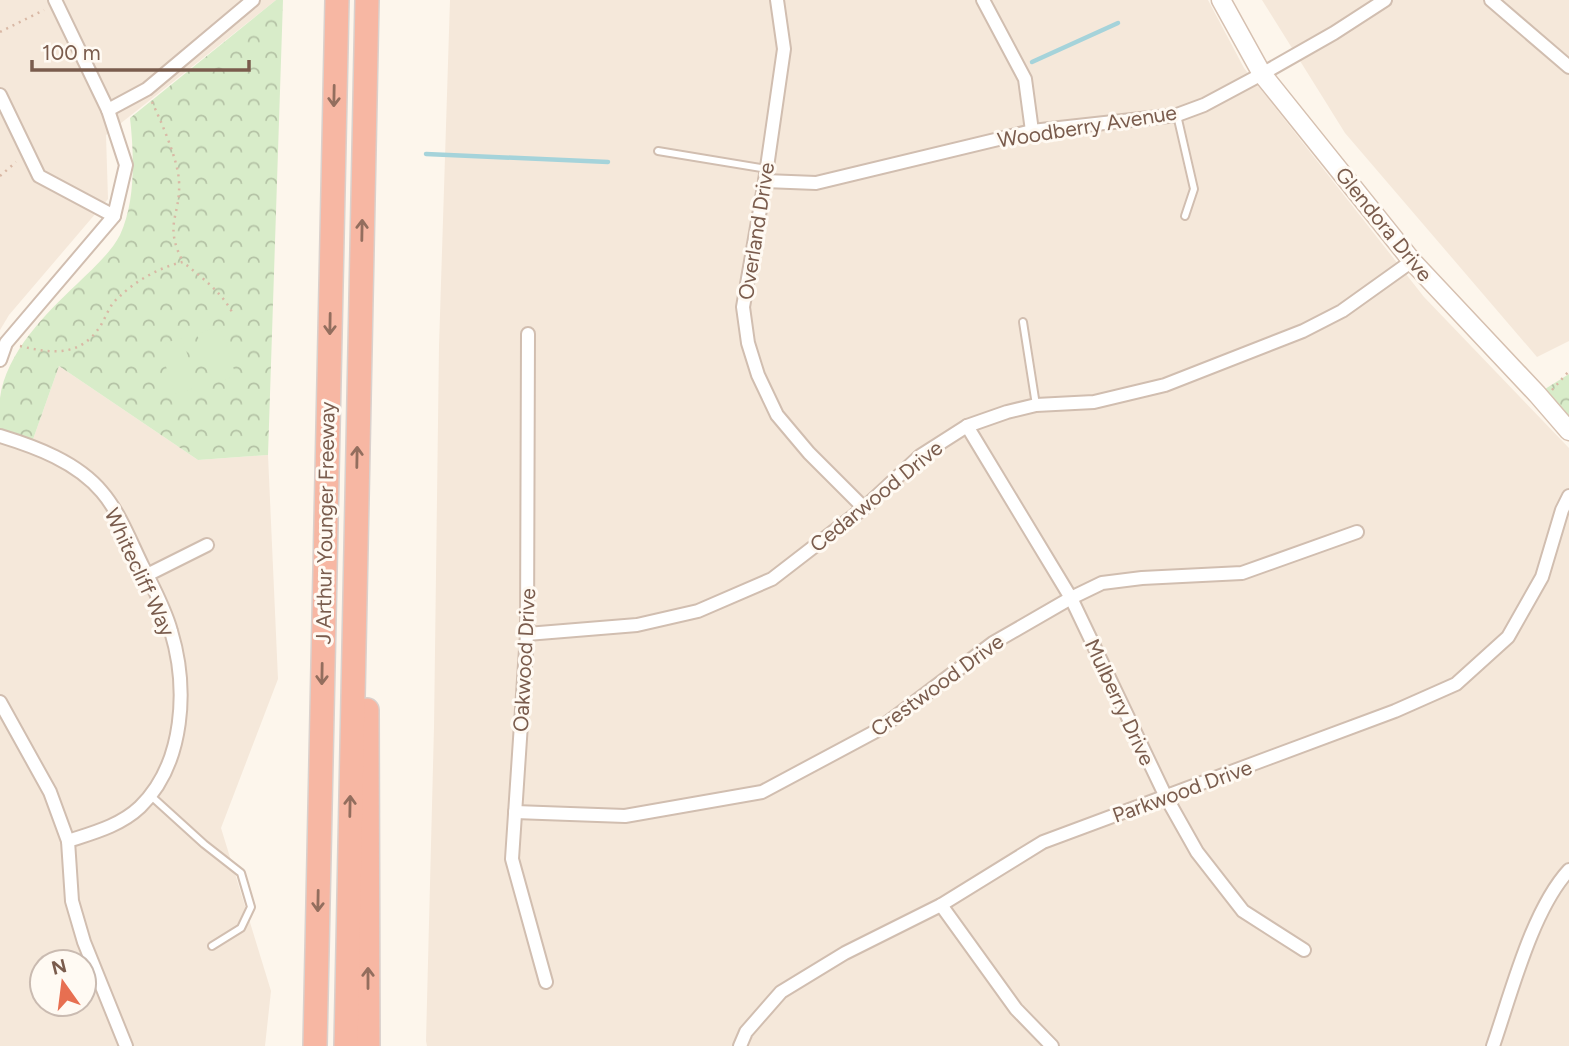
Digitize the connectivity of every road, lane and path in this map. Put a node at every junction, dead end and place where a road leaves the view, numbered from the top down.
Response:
1 (253, 0) edge
2 (336, 0) edge
3 (778, 0) edge
4 (984, 0) edge
5 (1222, 0) edge
6 (1385, 0) edge
7 (1491, 0) edge
8 (56, 1) edge
9 (368, 6) edge
10 (0, 32) edge
11 (1569, 67) edge
12 (1262, 74) junction
13 (147, 89) junction
14 (0, 95) edge
15 (108, 110) junction
16 (1177, 115) junction
17 (1032, 131) junction
18 (658, 151) dead end
19 (29, 156) junction
20 (766, 175) junction
21 (0, 176) edge
22 (114, 216) junction
23 (1185, 216) dead end
24 (1412, 261) junction
25 (183, 262) junction
26 (233, 314) dead end
27 (1023, 322) dead end
28 (528, 334) dead end
29 (3, 342) edge
30 (0, 360) edge
31 (1569, 371) edge
32 (1558, 385) dead end
33 (1036, 405) junction
34 (967, 426) junction
35 (1569, 431) edge
36 (0, 436) edge
37 (1569, 496) edge
38 (864, 508) junction
39 (356, 526) junction
40 (1357, 532) dead end
41 (207, 545) dead end
42 (147, 575) junction
43 (1071, 598) junction
44 (527, 634) junction
45 (0, 702) edge
46 (149, 794) junction
47 (1166, 797) junction
48 (515, 811) junction
49 (68, 841) junction
50 (1569, 870) edge
51 (941, 905) junction
52 (212, 946) dead end
53 (317, 946) junction
54 (1304, 950) dead end
55 (545, 982) dead end
56 (126, 1046) edge
57 (302, 1046) edge
58 (315, 1046) edge
59 (345, 1046) edge
60 (368, 1046) edge
61 (740, 1046) edge
62 (1052, 1046) edge
63 (1493, 1046) edge

1 - 13 street
2 -> 53 highway, J Arthur Younger Freeway
3 - 20 street, Overland Drive
4 - 17 street
5 - 12 street, Glendora Drive
6 - 12 street, Woodberry Avenue
7 - 11 street
8 - 10 path
8 - 15 street
39 -> 9 highway, J Arthur Younger Freeway
12 - 16 street, Woodberry Avenue
12 - 24 street, Glendora Drive
13 - 15 street
13 - 25 path
14 - 19 street
15 - 22 street
16 - 17 street, Woodberry Avenue
16 - 23 lane
17 - 20 street, Woodberry Avenue
18 - 20 lane
19 - 21 path
19 - 22 street
20 - 38 street, Overland Drive
22 - 29 street
24 - 33 street, Cedarwood Drive
24 - 35 street, Glendora Drive
25 - 26 path
25 - 29 path
27 - 33 lane
28 - 44 street, Oakwood Drive
29 - 30 street
31 - 32 path
33 - 34 street, Cedarwood Drive
34 - 38 street, Cedarwood Drive
34 - 43 street, Mulberry Drive
36 - 42 street, Whitecliff Way
37 - 47 street, Parkwood Drive
38 - 44 street, Cedarwood Drive
59 -> 39 highway, J Arthur Younger Freeway
60 -> 39 highway
40 - 43 street, Crestwood Drive
41 - 42 street
42 - 46 street, Whitecliff Way
43 - 47 street, Mulberry Drive
43 - 48 street, Crestwood Drive
44 - 48 street, Oakwood Drive
45 - 49 street
46 - 49 street, Whitecliff Way
46 - 52 lane
47 - 51 street, Parkwood Drive
47 - 54 street, Mulberry Drive
48 - 55 street, Oakwood Drive
49 - 56 street
50 - 63 street
51 - 61 street, Parkwood Drive
51 - 62 street
53 - 57 highway
53 - 58 highway, J Arthur Younger Freeway

